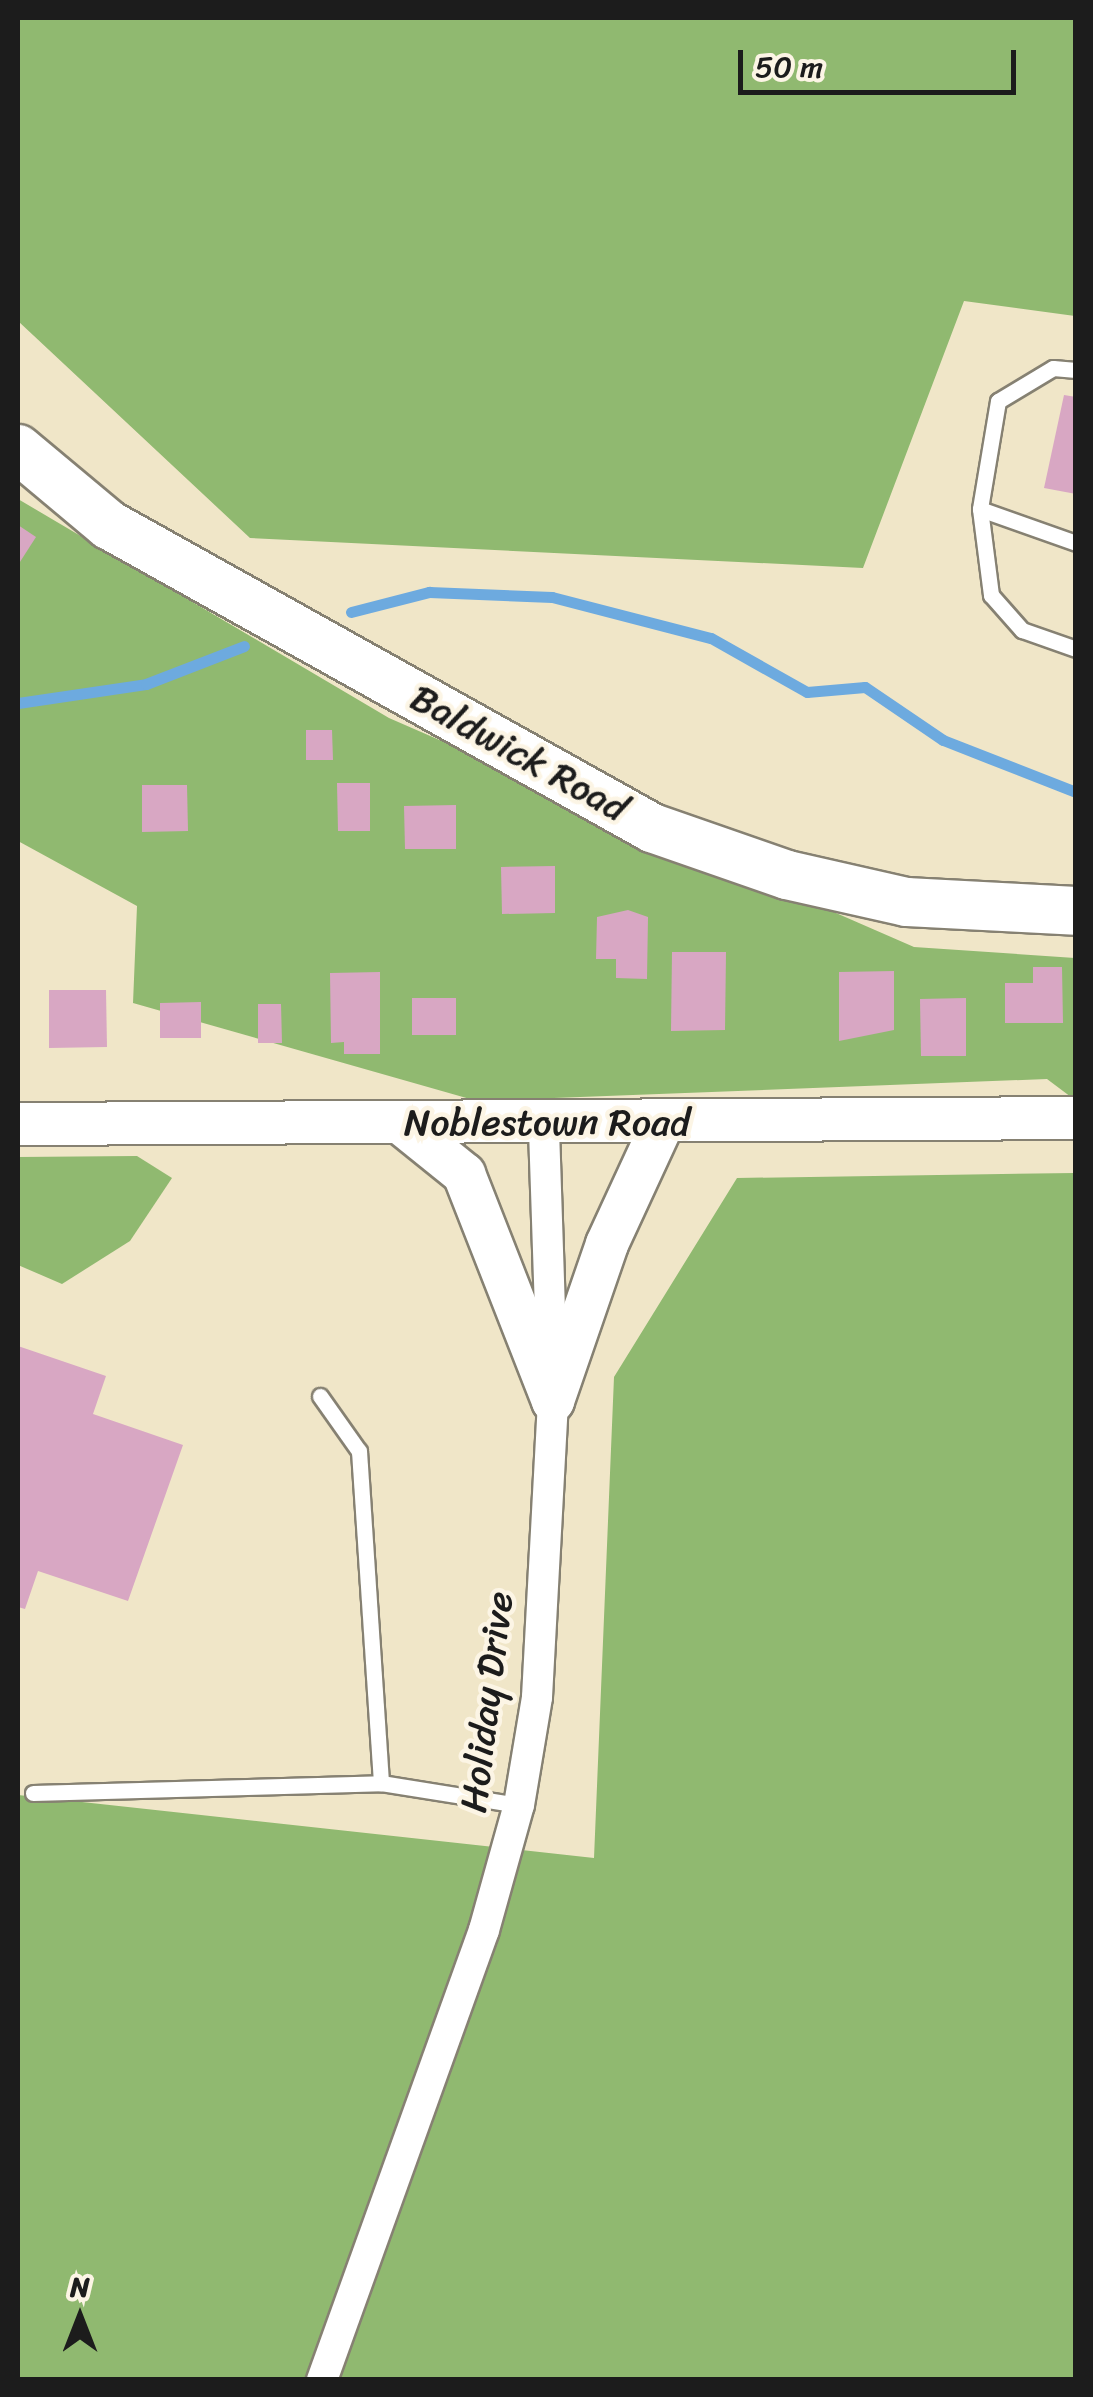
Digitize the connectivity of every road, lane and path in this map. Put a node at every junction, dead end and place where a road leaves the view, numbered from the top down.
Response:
1 (1076, 370) edge
2 (18, 449) edge
3 (980, 508) junction
4 (1076, 543) edge
5 (1076, 650) edge
6 (1076, 911) edge
7 (1076, 1118) edge
8 (544, 1123) junction
9 (663, 1123) junction
10 (18, 1124) edge
11 (402, 1124) junction
12 (320, 1396) dead end
13 (553, 1401) junction
14 (381, 1783) junction
15 (33, 1793) dead end
16 (519, 1805) junction
17 (322, 2380) edge

1 - 3 lane
2 - 6 main road, Baldwick Road
3 - 4 lane
3 - 5 lane
7 - 9 main road, Noblestown Road
8 - 9 main road, Noblestown Road
8 - 11 main road, Noblestown Road
8 - 13 street, Holiday Drive
9 - 13 main road
10 - 11 main road, Noblestown Road
11 - 13 main road
12 - 14 lane
13 - 16 street, Holiday Drive
14 - 15 lane
14 - 16 lane
16 - 17 street, Holiday Drive

